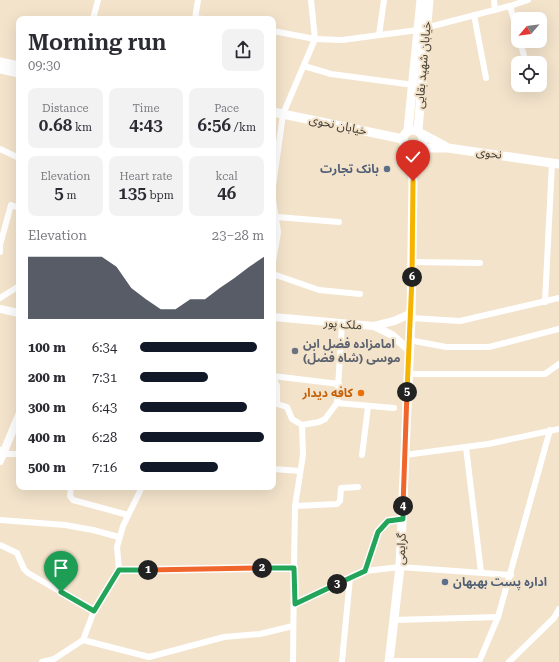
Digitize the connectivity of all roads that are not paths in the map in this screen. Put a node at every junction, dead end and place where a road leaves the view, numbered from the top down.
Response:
1 (98, 0) edge
2 (198, 0) edge
3 (311, 0) edge
4 (384, 0) edge
5 (421, 0) edge
6 (428, 0) edge
7 (494, 0) edge
8 (528, 0) edge
9 (510, 6) junction
10 (495, 10) junction
11 (512, 12) edge
12 (94, 16) edge
13 (195, 16) edge
14 (474, 16) junction
15 (421, 29) junction
16 (276, 32) edge
17 (379, 35) junction
18 (315, 39) junction
19 (0, 62) edge
20 (16, 65) edge
21 (304, 66) junction
22 (0, 69) edge
23 (16, 72) edge
24 (486, 78) dead end
25 (414, 85) junction
26 (276, 113) edge
27 (283, 114) junction
28 (416, 132) junction
29 (402, 139) junction
30 (408, 148) junction
31 (418, 148) junction
32 (448, 148) junction
33 (0, 149) edge
34 (16, 157) edge
35 (276, 164) edge
36 (555, 164) edge
37 (413, 181) junction
38 (16, 207) edge
39 (276, 213) edge
40 (277, 217) junction
41 (339, 222) dead end
42 (276, 244) edge
43 (0, 252) edge
44 (412, 262) junction
45 (480, 263) dead end
46 (276, 275) edge
47 (16, 288) edge
48 (360, 294) dead end
49 (0, 298) edge
50 (559, 298) edge
51 (545, 302) junction
52 (0, 308) edge
53 (16, 312) edge
54 (410, 316) junction
55 (276, 317) edge
56 (342, 324) junction
57 (374, 326) junction
58 (559, 329) edge
59 (409, 345) junction
60 (559, 364) edge
61 (408, 374) junction
62 (276, 376) edge
63 (339, 384) junction
64 (276, 386) edge
65 (337, 403) junction
66 (368, 407) junction
67 (394, 408) dead end
68 (16, 422) edge
69 (302, 425) junction
70 (559, 429) edge
71 (550, 430) junction
72 (466, 447) junction
73 (16, 454) edge
74 (1, 455) edge
75 (362, 455) dead end
76 (405, 455) junction
77 (276, 469) edge
78 (300, 471) junction
79 (358, 487) dead end
80 (71, 490) edge
81 (140, 490) edge
82 (295, 506) junction
83 (128, 515) junction
84 (403, 519) junction
85 (0, 520) edge
86 (119, 537) junction
87 (0, 545) edge
88 (400, 567) junction
89 (294, 568) junction
90 (119, 570) junction
91 (365, 571) junction
92 (481, 572) junction
93 (511, 574) junction
94 (350, 578) junction
95 (295, 604) junction
96 (559, 609) edge
97 (94, 611) junction
98 (498, 617) junction
99 (394, 620) junction
100 (293, 626) junction
101 (83, 640) junction
102 (148, 660) edge
103 (342, 661) edge
104 (479, 661) edge
105 (42, 662) edge
106 (293, 662) edge
107 (389, 662) edge
108 (508, 662) edge

1 - 12 street
2 - 13 street
3 - 18 street
4 - 17 street
5 - 15 main road, خیابان شهید بقایی
6 - 15 main road, خیابان شهید بقایی
7 - 10 street
8 - 9 street
9 - 10 street
9 - 11 street
10 - 14 street
14 - 15 street
14 - 24 street
15 - 17 street
15 - 25 main road, خیابان شهید بقایی
15 - 28 main road, خیابان شهید بقایی
16 - 18 street
17 - 18 street
18 - 21 street
19 - 20 main road
21 - 25 street
21 - 27 street
22 - 23 main road
25 - 28 main road, خیابان شهید بقایی
26 - 27 main road, خیابان نحوی
27 - 29 main road, خیابان نحوی
27 - 35 street
28 - 29 main road
28 - 31 main road
28 - 32 main road
29 - 30 main road
30 - 31 main road, نحوی
30 - 37 main road, گرایمی
31 - 32 main road, نحوی
31 - 37 main road
32 - 36 main road, نحوی
33 - 34 street
36 - 51 street
37 - 44 main road, گرایمی
38 - 43 street
39 - 40 street
40 - 41 street
40 - 42 street
44 - 45 street
44 - 54 main road, گرایمی
46 - 48 street
47 - 49 street
50 - 51 street
51 - 54 street
52 - 53 street
54 - 57 street, ملک پور
54 - 59 main road, گرایمی
55 - 56 street, ملک پور
56 - 57 street, ملک پور
56 - 63 street
57 - 59 street
58 - 59 street
59 - 61 main road, گرایمی
60 - 61 street
61 - 76 main road, گرایمی
62 - 63 street
63 - 65 street
64 - 69 street
65 - 66 street
65 - 69 street
66 - 67 street
66 - 75 street
68 - 74 street
69 - 78 street
70 - 71 street
71 - 72 street
71 - 93 street
72 - 76 street
72 - 92 street
73 - 74 street
76 - 84 main road, گرایمی
77 - 78 street
78 - 82 street
79 - 82 street
80 - 83 street
81 - 83 street
82 - 89 street
83 - 86 street
84 - 88 main road, گرایمی
84 - 91 street
85 - 86 street
86 - 90 street
87 - 97 street
88 - 91 street
88 - 92 street
88 - 99 main road, گرایمی
89 - 90 street
89 - 95 street
90 - 97 street
91 - 94 street
92 - 93 street
93 - 98 street
94 - 95 street
94 - 103 street
95 - 100 street
96 - 108 street
97 - 101 street
98 - 99 street
98 - 104 street
99 - 107 main road, گرایمی
100 - 102 street
100 - 106 street
101 - 102 street
101 - 105 street
104 - 107 street

